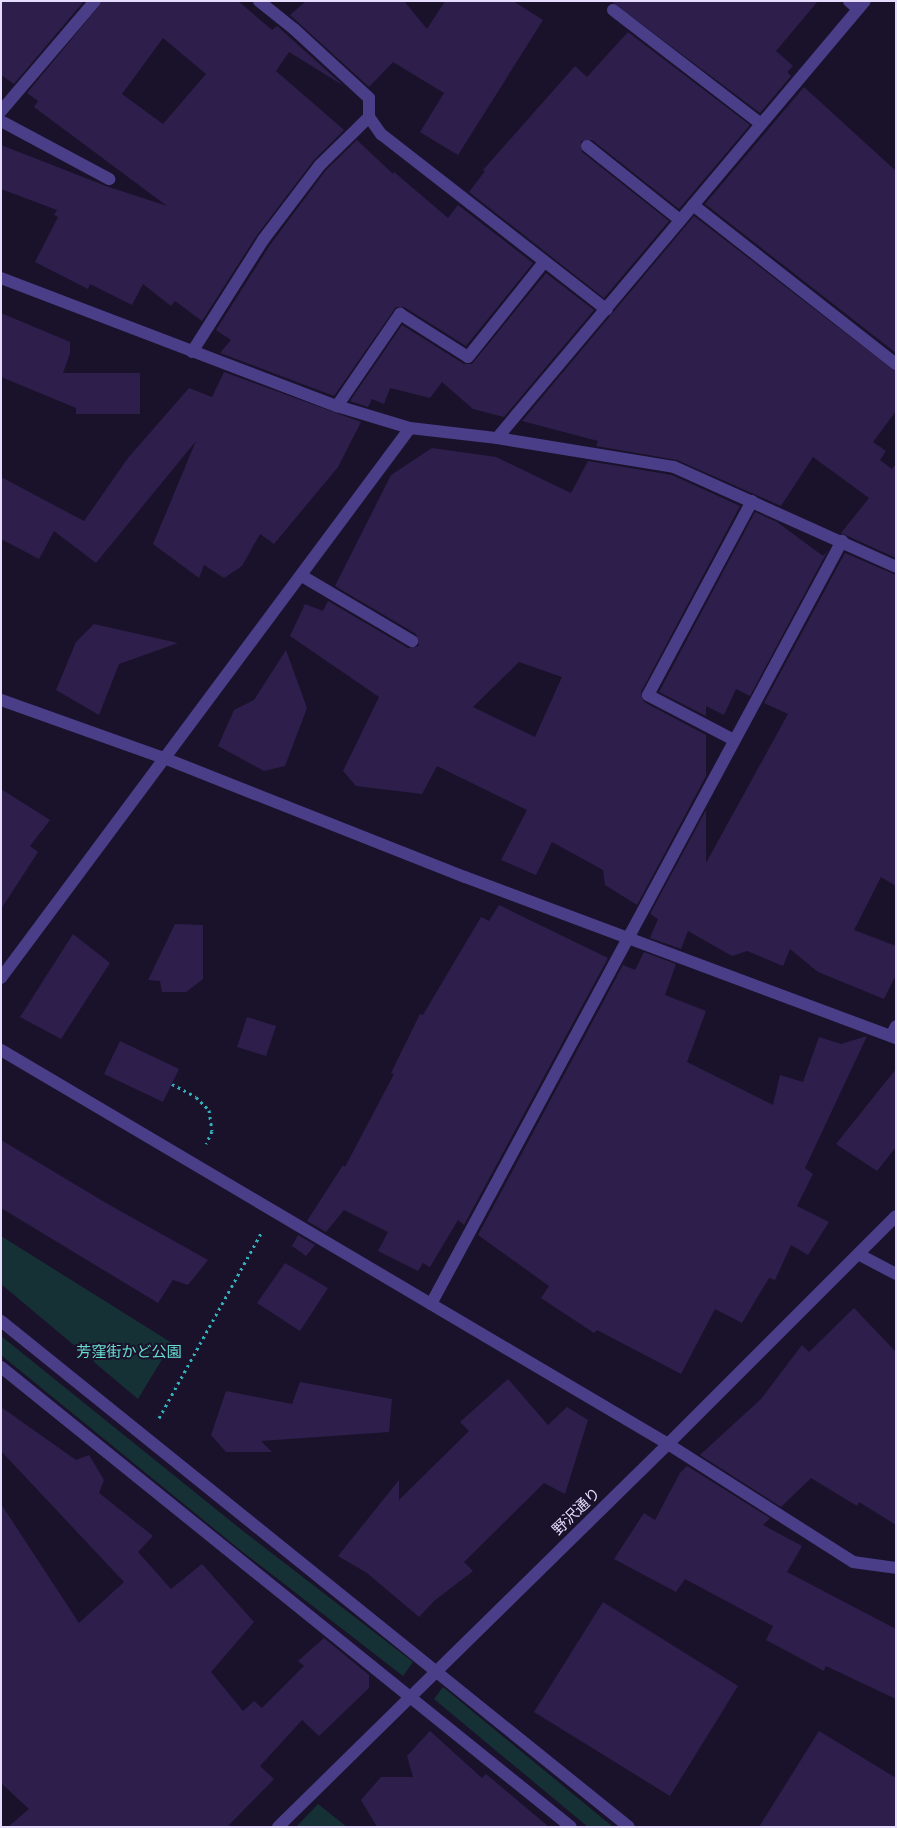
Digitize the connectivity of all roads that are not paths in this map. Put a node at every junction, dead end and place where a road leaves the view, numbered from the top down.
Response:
1 (95, 1) edge
2 (259, 1) edge
3 (857, 4) edge
4 (614, 10) dead end
5 (1, 111) edge
6 (369, 117) junction
7 (1, 121) edge
8 (761, 124) junction
9 (587, 146) dead end
10 (109, 179) dead end
11 (693, 205) junction
12 (680, 220) junction
13 (544, 262) junction
14 (1, 278) edge
15 (607, 310) junction
16 (192, 352) junction
17 (896, 364) edge
18 (337, 406) junction
19 (410, 428) junction
20 (497, 438) junction
21 (752, 501) junction
22 (842, 541) junction
23 (896, 567) edge
24 (302, 576) junction
25 (412, 640) dead end
26 (1, 700) edge
27 (734, 740) junction
28 (164, 758) junction
29 (630, 939) junction
30 (1, 978) edge
31 (894, 1033) edge
32 (1, 1050) edge
33 (896, 1216) edge
34 (858, 1254) junction
35 (896, 1274) edge
36 (431, 1304) junction
37 (1, 1320) edge
38 (1, 1367) edge
39 (668, 1444) junction
40 (896, 1568) edge
41 (436, 1669) junction
42 (411, 1695) junction
43 (278, 1827) edge
44 (571, 1827) edge
45 (629, 1827) edge

1 - 5 street
2 - 6 street
3 - 8 street
4 - 8 street
6 - 13 street
6 - 16 street
7 - 10 street
8 - 11 street
9 - 12 street
11 - 12 street
11 - 17 street
12 - 15 street
13 - 15 street
13 - 18 street
14 - 16 street
15 - 20 street
16 - 18 street
18 - 19 street
19 - 20 street
19 - 24 street
20 - 21 street
21 - 22 street
21 - 27 street
22 - 23 street
22 - 27 street
24 - 25 street
24 - 28 street
26 - 28 street
27 - 29 street
28 - 29 street
28 - 30 street
29 - 31 street
29 - 36 street
32 - 36 street
33 - 34 street, 野沢通り
34 - 35 street
34 - 39 street, 野沢通り
36 - 39 street
37 - 41 street
38 - 42 street
39 - 40 street
39 - 41 street, 野沢通り
41 - 42 street, 野沢通り
41 - 45 street
42 - 43 street, 野沢通り
42 - 44 street

